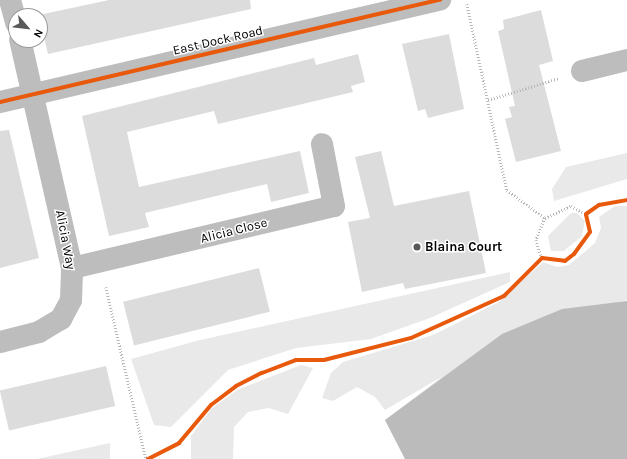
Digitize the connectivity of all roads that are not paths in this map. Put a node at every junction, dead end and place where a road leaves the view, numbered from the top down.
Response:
1 (440, 0) edge
2 (22, 48) edge
3 (627, 60) edge
4 (582, 71) road end
5 (34, 94) junction
6 (0, 102) edge
7 (322, 144) dead end
8 (72, 268) junction
9 (0, 342) edge

1 - 5 street, East Dock Road
2 - 5 street, Alicia Way
3 - 4 street
5 - 6 street, East Dock Road
5 - 8 street, Alicia Way
7 - 8 street, Alicia Close
8 - 9 street, Alicia Way

